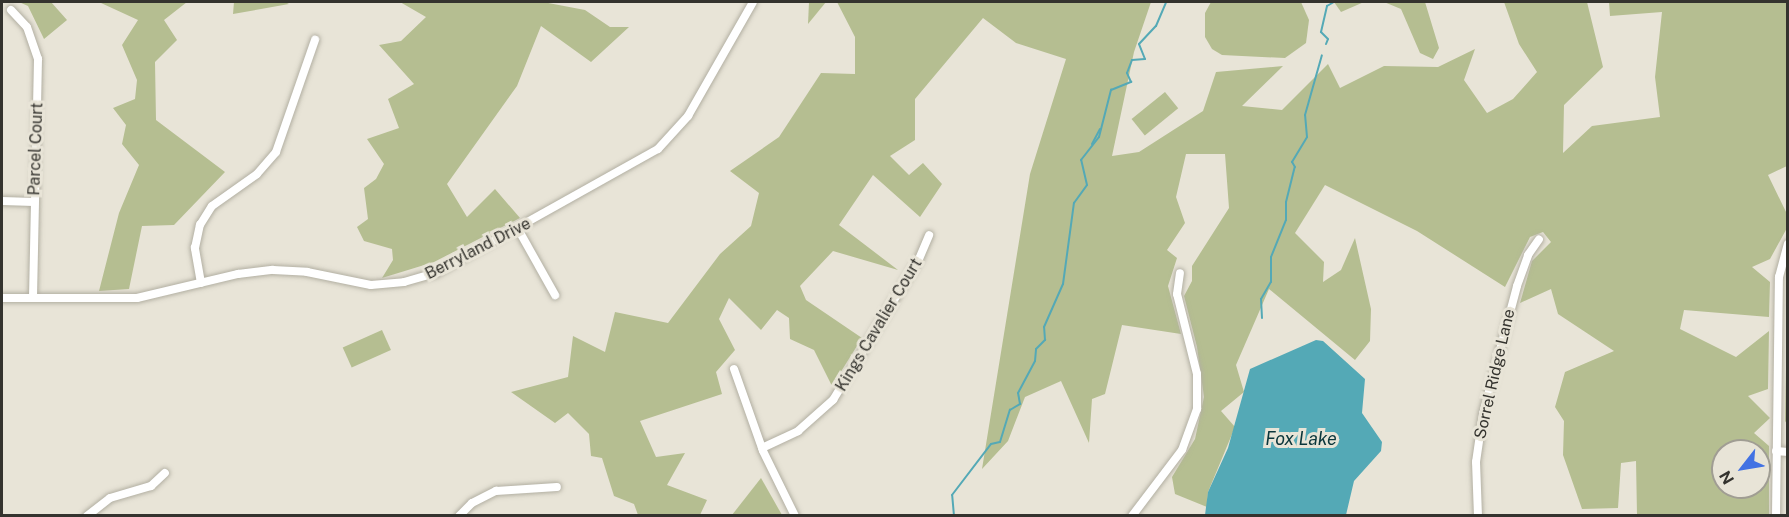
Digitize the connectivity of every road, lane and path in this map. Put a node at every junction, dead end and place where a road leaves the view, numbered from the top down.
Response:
1 (753, 2) edge
2 (10, 10) dead end
3 (315, 40) dead end
4 (2, 201) edge
5 (34, 202) junction
6 (518, 229) junction
7 (929, 235) dead end
8 (1539, 239) dead end
9 (1788, 244) edge
10 (1180, 273) dead end
11 (201, 283) junction
12 (555, 295) dead end
13 (2, 298) edge
14 (33, 298) junction
15 (734, 369) dead end
16 (762, 448) junction
17 (1776, 451) junction
18 (1788, 452) edge
19 (165, 473) dead end
20 (557, 487) dead end
21 (87, 516) edge
22 (459, 516) edge
23 (795, 516) edge
24 (1132, 516) edge
25 (1478, 516) edge
26 (1776, 516) edge

1 - 6 street, Berryland Drive
2 - 5 street, Parcel Court
3 - 11 street
4 - 5 street
5 - 14 street, Parcel Court
6 - 11 street, Berryland Drive
6 - 12 street
7 - 16 street, Kings Cavalier Court
8 - 25 street, Sorrel Ridge Lane
9 - 17 street
10 - 24 street
11 - 14 street, Berryland Drive
13 - 14 street, Berryland Drive
15 - 16 street
16 - 23 street
17 - 18 street
17 - 26 street
19 - 21 street
20 - 22 street

